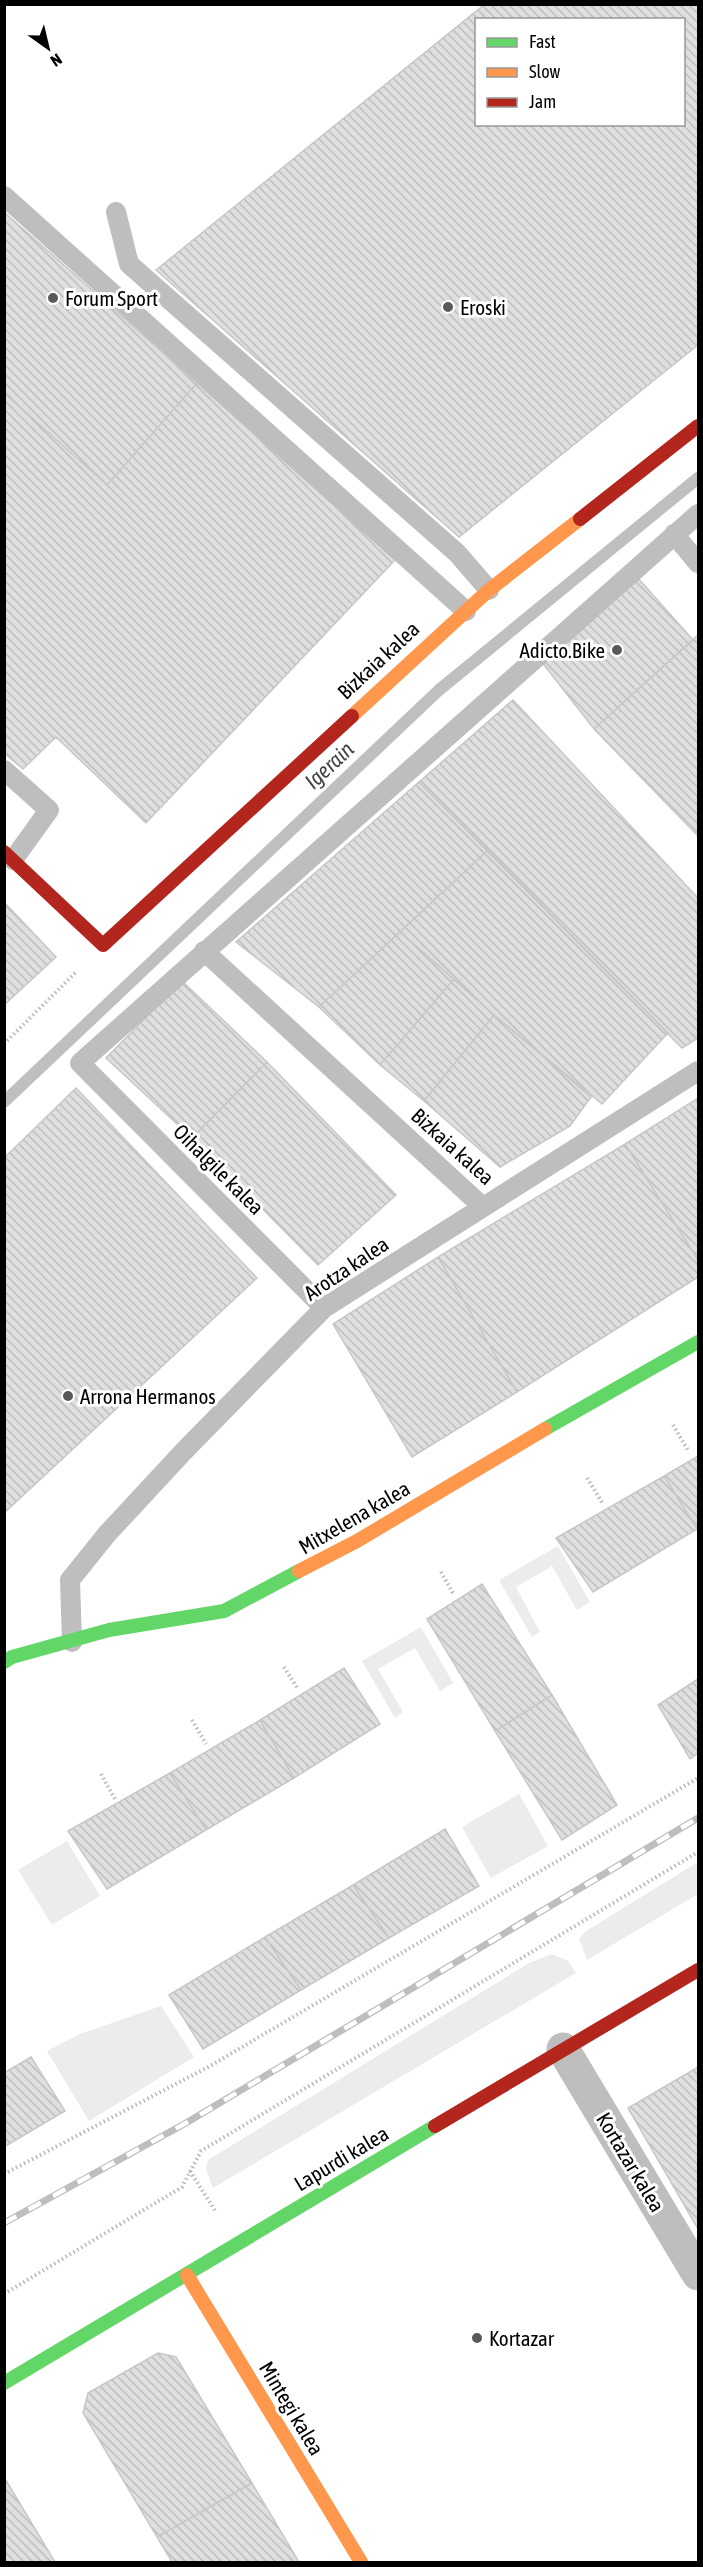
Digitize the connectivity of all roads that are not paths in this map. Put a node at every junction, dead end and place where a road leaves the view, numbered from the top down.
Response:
1 (4, 196) edge
2 (116, 212) dead end
3 (699, 426) edge
4 (699, 513) edge
5 (674, 534) junction
6 (699, 562) edge
7 (489, 590) junction
8 (466, 611) junction
9 (4, 770) edge
10 (9, 856) edge
11 (204, 951) junction
12 (699, 1071) edge
13 (483, 1207) junction
14 (324, 1308) junction
15 (699, 1342) edge
16 (72, 1642) junction
17 (4, 1662) edge
18 (699, 1970) edge
19 (563, 2049) junction
20 (699, 2274) edge
21 (187, 2275) junction
22 (4, 2383) edge
23 (361, 2562) edge

1 - 8 lane
2 - 7 lane
3 - 7 street, Bizkaia kalea
4 - 5 lane
5 - 6 lane
5 - 11 lane
7 - 8 street, Bizkaia kalea
8 - 10 street, Bizkaia kalea
9 - 10 lane
11 - 13 lane, Bizkaia kalea
11 - 14 lane, Oihalgile kalea
12 - 13 lane, Arotza kalea
13 - 14 lane, Arotza kalea
14 - 16 lane, Arotza kalea
15 - 16 street, Mitxelena kalea
16 - 17 street, Mitxelena kalea
18 - 19 street, Lapurdi kalea
19 - 20 street, Kortazar kalea
19 - 21 street, Lapurdi kalea
21 - 22 street, Lapurdi kalea
21 - 23 street, Mintegi kalea

